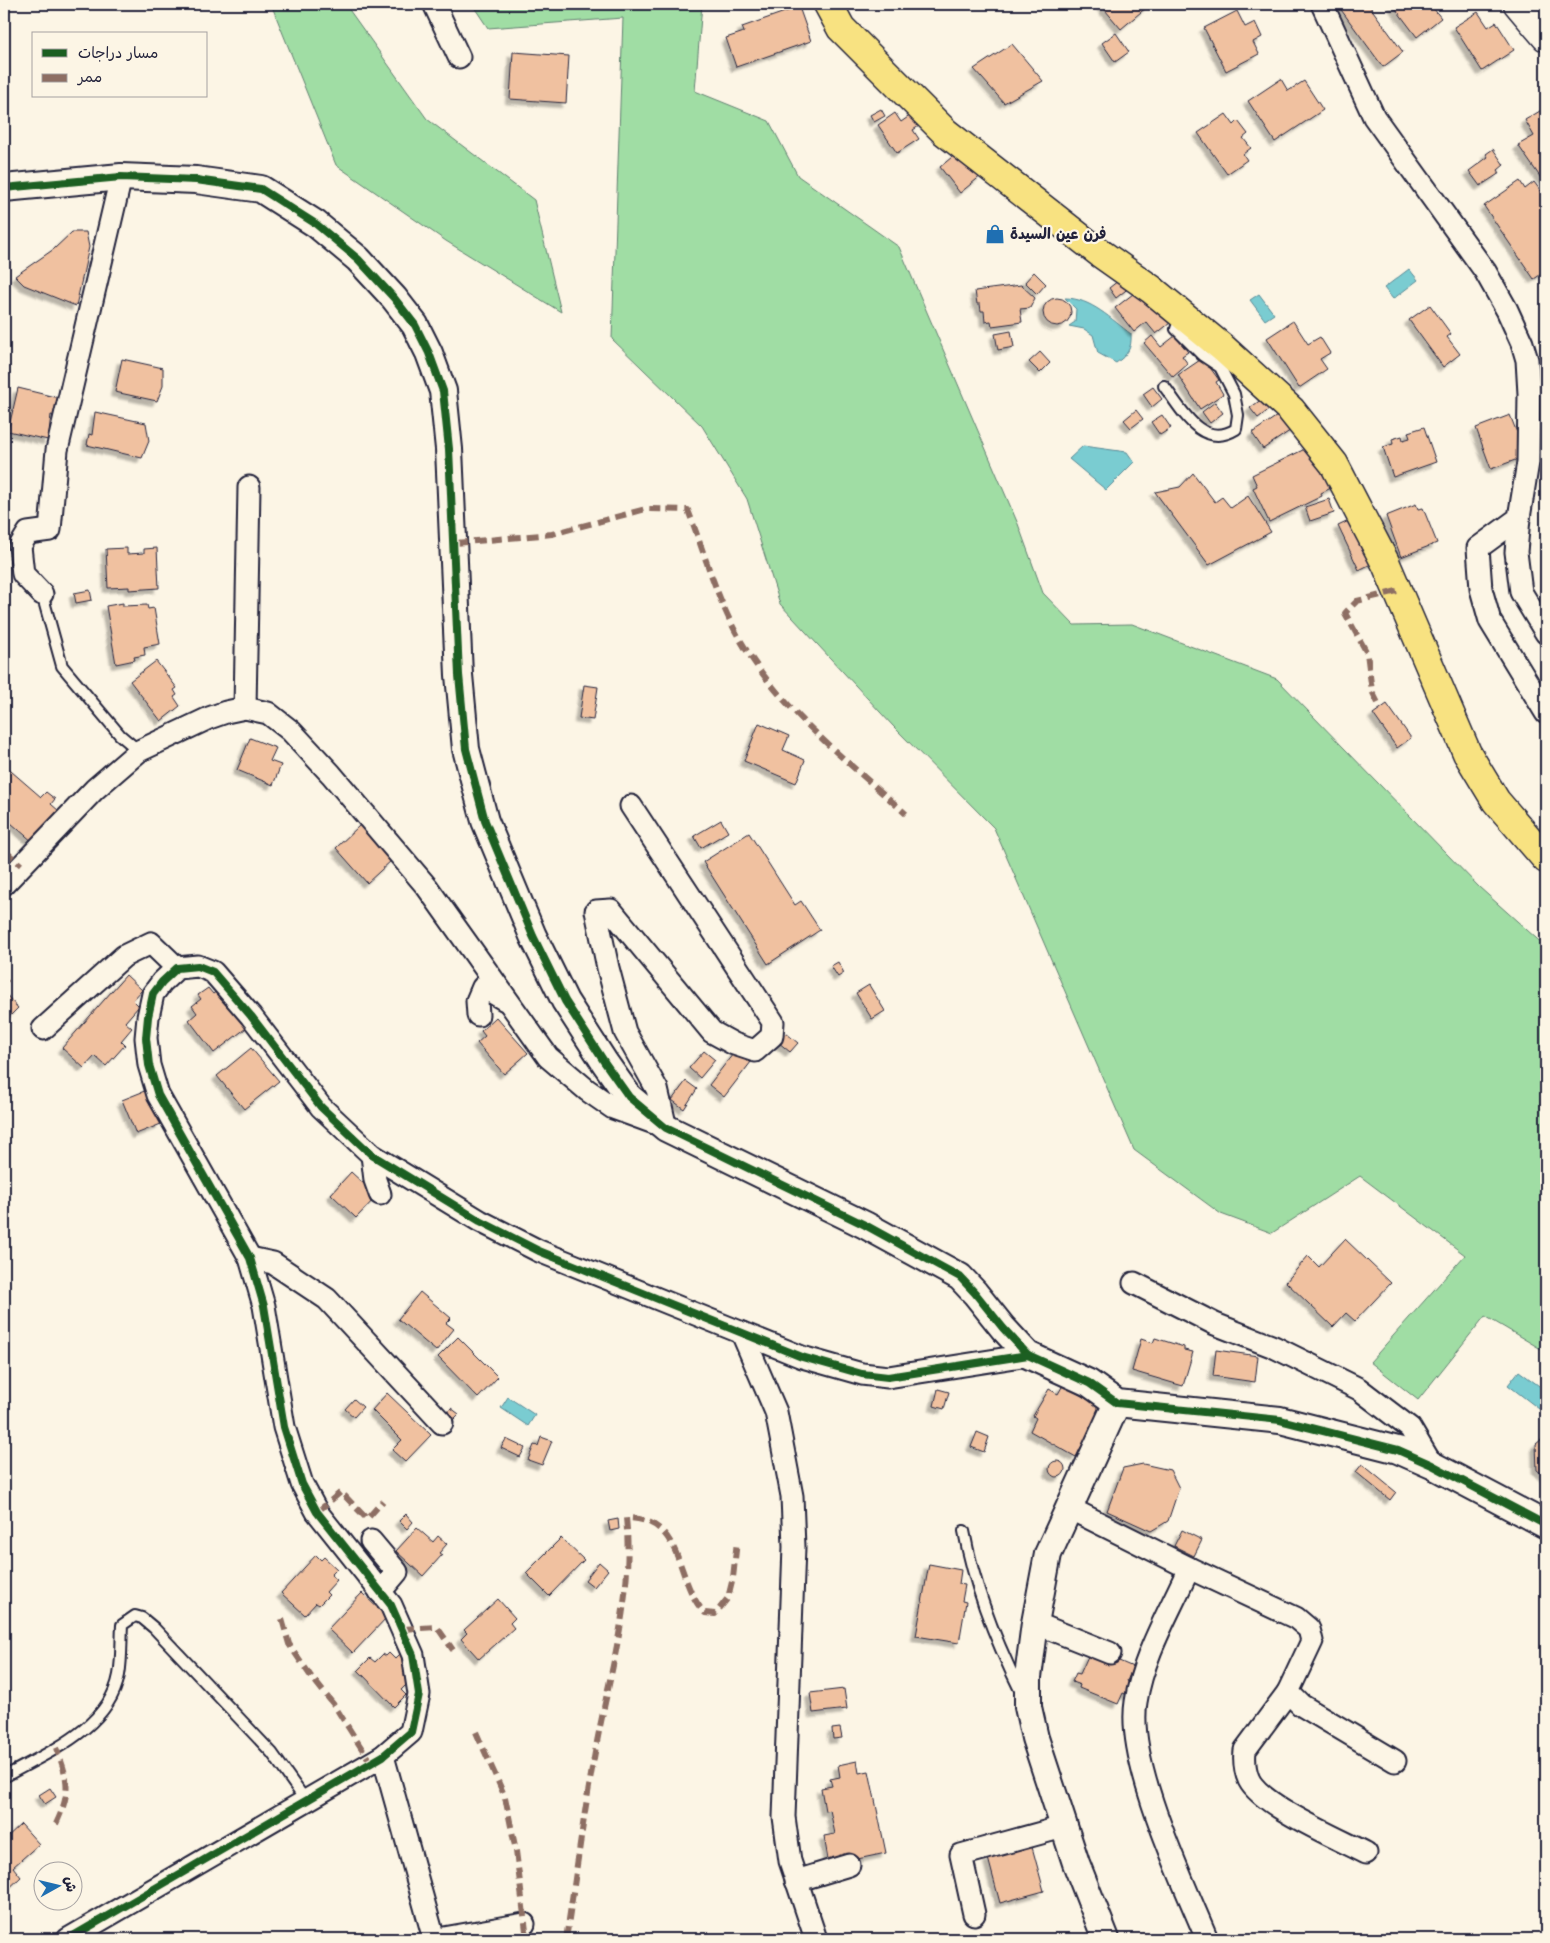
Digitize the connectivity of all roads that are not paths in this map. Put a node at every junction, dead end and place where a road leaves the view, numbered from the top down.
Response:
1 (434, 4) edge
2 (828, 4) edge
3 (1322, 4) edge
4 (1518, 4) edge
5 (1546, 37) edge
6 (459, 57) dead end
7 (121, 177) junction
8 (4, 188) edge
9 (1181, 315) junction
10 (1164, 386) dead end
11 (249, 487) dead end
12 (1519, 518) junction
13 (42, 594) joint
14 (1546, 633) edge
15 (245, 708) junction
16 (1546, 713) edge
17 (139, 751) junction
18 (631, 806) dead end
19 (1546, 859) edge
20 (4, 884) edge
21 (177, 968) junction
22 (508, 1001) junction
23 (478, 1014) dead end
24 (43, 1029) dead end
25 (666, 1128) junction
26 (372, 1155) junction
27 (380, 1194) dead end
28 (250, 1258) junction
29 (1134, 1283) dead end
30 (742, 1333) junction
31 (1028, 1355) junction
32 (1116, 1403) junction
33 (442, 1423) dead end
34 (1432, 1465) junction
35 (1069, 1508) junction
36 (1546, 1525) edge
37 (964, 1531) dead end
38 (371, 1541) dead end
39 (1189, 1568) junction
40 (380, 1592) junction
41 (1035, 1623) junction
42 (1110, 1653) dead end
43 (1288, 1692) junction
44 (1028, 1707) junction
45 (383, 1756) junction
46 (1395, 1761) dead end
47 (4, 1778) edge
48 (306, 1801) junction
49 (1064, 1827) junction
50 (1366, 1853) dead end
51 (849, 1865) dead end
52 (796, 1881) junction
53 (974, 1914) dead end
54 (524, 1924) dead end
55 (73, 1938) edge
56 (434, 1939) edge
57 (438, 1939) edge
58 (816, 1939) edge
59 (1106, 1939) edge
60 (1207, 1939) edge

1 - 6 street
2 - 9 main road
3 - 12 street
4 - 5 main road
7 - 8 street
7 - 13 street
7 - 25 street
9 - 10 lane
9 - 19 main road
11 - 15 street
12 - 14 street
12 - 16 street
13 - 17 lane
15 - 17 street
15 - 22 street
17 - 20 street
18 - 25 street
21 - 24 street
21 - 26 street
21 - 28 street
22 - 23 street
22 - 25 street
25 - 31 street
26 - 27 street
26 - 30 street
28 - 33 street
28 - 40 street
29 - 34 street
30 - 31 street
30 - 52 street
31 - 32 street
32 - 34 street
32 - 35 street
34 - 36 street
35 - 39 street
35 - 41 street
37 - 44 lane
38 - 40 street
39 - 43 street
39 - 60 street
40 - 45 street
41 - 42 street
41 - 44 street
43 - 46 street
43 - 50 street
44 - 49 street
45 - 48 street
45 - 56 street
47 - 48 lane
48 - 55 street
49 - 53 street
49 - 59 street
51 - 52 street
52 - 58 street
54 - 57 street

